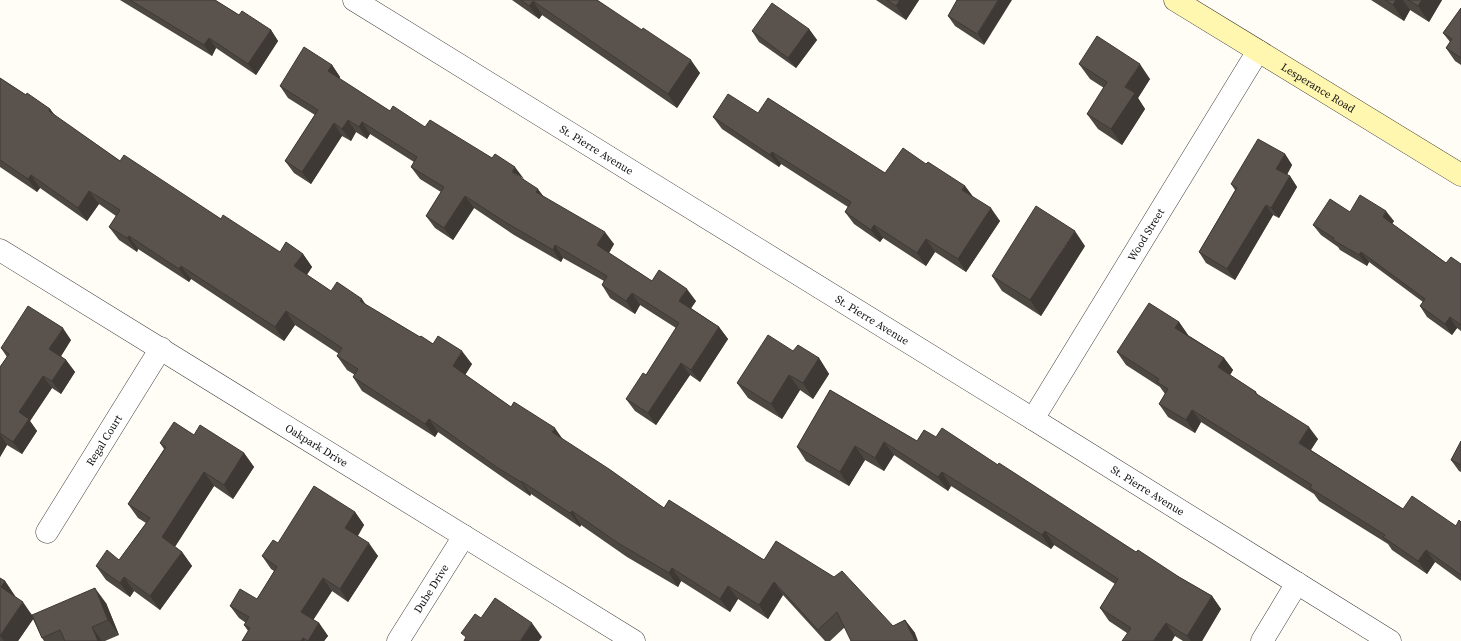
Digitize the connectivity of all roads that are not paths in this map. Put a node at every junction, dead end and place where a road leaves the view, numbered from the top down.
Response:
1 (354, 0) edge
2 (1175, 0) edge
3 (1258, 51) junction
4 (1461, 175) edge
5 (0, 250) edge
6 (161, 348) junction
7 (1033, 419) junction
8 (47, 532) dead end
9 (464, 536) junction
10 (1297, 583) junction
11 (398, 641) edge
12 (634, 641) edge
13 (1262, 641) edge
14 (1390, 641) edge

1 - 7 street, St. Pierre Avenue
2 - 3 main road, Lesperance Road
3 - 4 main road, Lesperance Road
3 - 7 street, Wood Street
5 - 6 street, Oakpark Drive
6 - 8 street, Regal Court
6 - 9 street, Oakpark Drive
7 - 10 street, St. Pierre Avenue
9 - 11 street, Dube Drive
9 - 12 street, Oakpark Drive
10 - 13 street
10 - 14 street, St. Pierre Avenue

